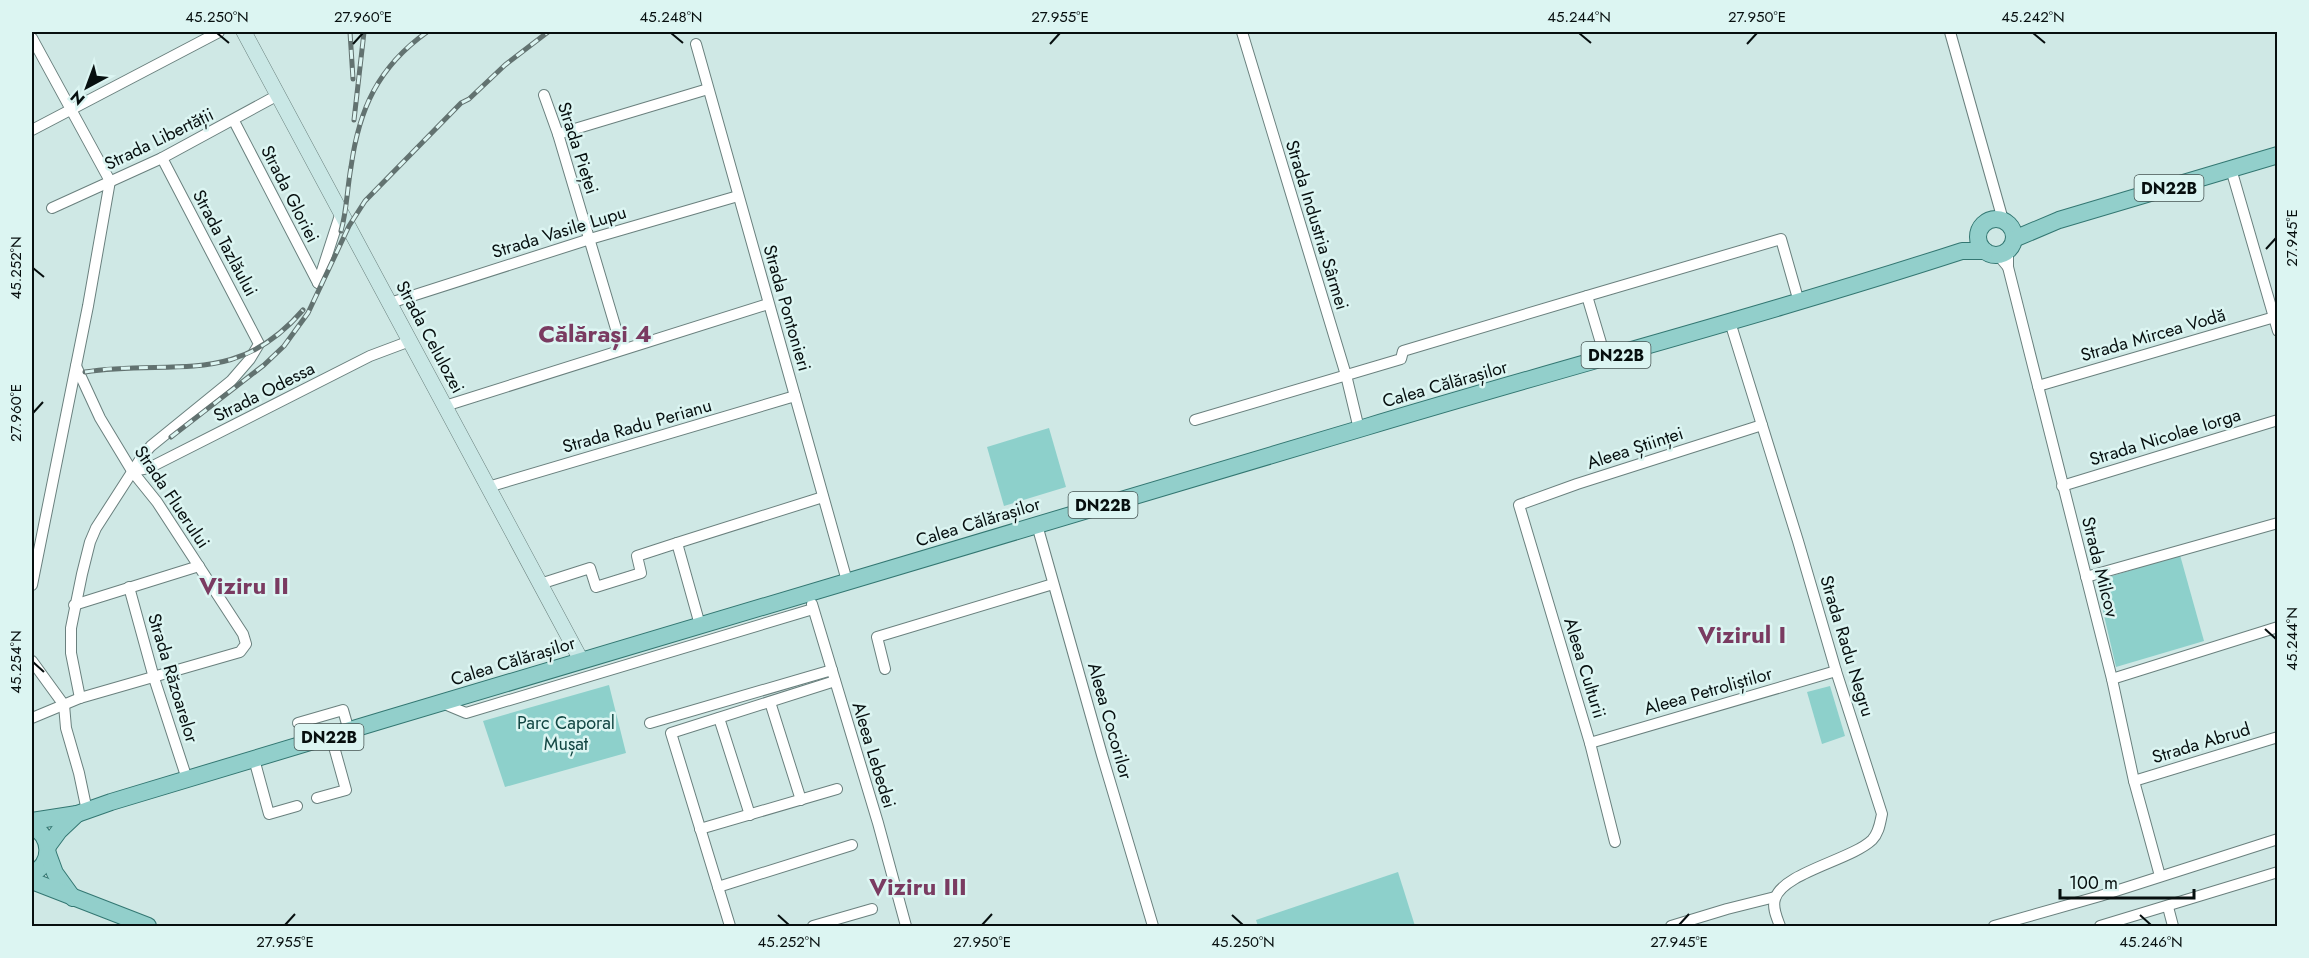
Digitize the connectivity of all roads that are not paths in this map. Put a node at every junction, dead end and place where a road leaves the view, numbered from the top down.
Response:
1 (36, 32) edge
2 (219, 32) edge
3 (244, 32) edge
4 (1242, 32) edge
5 (1950, 32) edge
6 (32, 36) edge
7 (696, 44) dead end
8 (708, 89) junction
9 (278, 95) junction
10 (544, 95) dead end
11 (70, 110) junction
12 (234, 121) junction
13 (32, 130) edge
14 (558, 134) junction
15 (2277, 154) edge
16 (162, 158) junction
17 (2230, 169) junction
18 (110, 181) junction
19 (738, 196) junction
20 (52, 208) dead end
21 (341, 212) junction
22 (1979, 233) junction
23 (590, 240) junction
24 (2003, 244) junction
25 (1962, 251) junction
26 (1587, 296) junction
27 (1799, 302) junction
28 (390, 303) junction
29 (768, 304) junction
30 (2276, 316) edge
31 (1730, 322) junction
32 (2277, 331) edge
33 (410, 341) junction
34 (1601, 343) dead end
35 (259, 344) joint
36 (622, 349) junction
37 (76, 366) junction
38 (1346, 375) junction
39 (2038, 386) junction
40 (795, 396) junction
41 (445, 406) junction
42 (1195, 420) dead end
43 (2277, 420) edge
44 (1762, 426) junction
45 (1359, 429) junction
46 (132, 471) junction
47 (2062, 486) junction
48 (489, 487) junction
49 (823, 497) junction
50 (1518, 505) joint
51 (2277, 523) edge
52 (1037, 525) junction
53 (677, 543) junction
54 (199, 566) junction
55 (2086, 577) junction
56 (847, 581) junction
57 (540, 584) junction
58 (1053, 584) junction
59 (32, 585) edge
60 (129, 587) junction
61 (811, 601) junction
62 (74, 605) junction
63 (700, 625) junction
64 (2277, 627) edge
65 (581, 660) junction
66 (32, 661) edge
67 (885, 669) dead end
68 (1836, 671) junction
69 (833, 675) junction
70 (154, 678) junction
71 (2112, 679) junction
72 (80, 698) junction
73 (770, 702) junction
74 (442, 703) junction
75 (64, 705) junction
76 (32, 718) edge
77 (719, 718) junction
78 (298, 723) dead end
79 (650, 723) dead end
80 (349, 731) junction
81 (331, 736) junction
82 (2277, 737) edge
83 (1590, 743) junction
84 (254, 759) junction
85 (187, 779) junction
86 (2134, 781) junction
87 (837, 789) dead end
88 (317, 798) dead end
89 (801, 800) junction
90 (297, 806) dead end
91 (82, 813) junction
92 (750, 815) junction
93 (32, 821) edge
94 (32, 826) edge
95 (700, 829) junction
96 (2277, 839) edge
97 (1615, 842) dead end
98 (852, 845) dead end
99 (48, 850) junction
100 (2277, 872) edge
101 (32, 874) edge
102 (2160, 876) junction
103 (32, 881) edge
104 (718, 887) junction
105 (1775, 897) junction
106 (74, 898) junction
107 (2168, 907) junction
108 (872, 909) dead end
109 (148, 927) edge
110 (730, 927) edge
111 (813, 927) edge
112 (906, 927) edge
113 (1154, 927) edge
114 (1671, 927) edge
115 (1780, 927) edge
116 (1994, 927) edge
117 (2100, 927) edge
118 (2173, 927) edge

1 - 6 street
2 - 11 street
3 - 9 street, Strada Celulozei
4 - 38 street, Strada Industria Sârmei
5 - 24 street, Strada Milcov
6 - 11 street
7 - 8 street, Strada Pontonieri
8 - 14 street
8 - 19 street, Strada Pontonieri
9 - 12 street, Strada Libertății
9 - 21 street, Strada Celulozei
10 - 14 street, Strada Pieței
11 - 13 street
11 - 18 street
12 - 16 street, Strada Libertății
12 - 21 street, Strada Gloriei
14 - 23 street, Strada Pieței
15 - 17 main road, Calea Călărașilor / DN22B
16 - 18 street, Strada Libertății
16 - 35 street, Strada Tazlăului
17 - 24 main road, Calea Călărașilor / DN22B
17 - 30 street
18 - 20 street, Strada Libertății
18 - 37 street
19 - 23 street, Strada Vasile Lupu
19 - 29 street, Strada Pontonieri
21 - 28 street, Strada Celulozei
22 - 24 main road
22 - 24 main road, DN22B
22 - 25 main road, Calea Călărașilor / DN22B
23 - 28 street, Strada Vasile Lupu
23 - 36 street, Strada Pieței
24 - 25 main road, Calea Călărașilor / DN22B
24 - 39 street, Strada Milcov
25 - 27 main road, Calea Călărașilor / DN22B
26 - 27 street
26 - 34 street
26 - 38 street
27 - 31 main road, Calea Călărașilor / DN22B
28 - 33 street, Strada Celulozei
29 - 36 street
29 - 40 street, Strada Pontonieri
30 - 32 street
30 - 39 street, Strada Mircea Vodă
31 - 44 street, Strada Radu Negru
31 - 45 main road, Calea Călărașilor / DN22B
33 - 41 street, Strada Celulozei
33 - 46 street, Strada Odessa
35 - 46 street, Strada Odessa
36 - 41 street
37 - 46 street, Strada Fluerului
37 - 59 street
38 - 42 street
38 - 45 street, Strada Industria Sârmei
39 - 47 street, Strada Milcov
40 - 48 street, Strada Radu Perianu
40 - 49 street, Strada Pontonieri
41 - 48 street, Strada Celulozei
43 - 47 street, Strada Nicolae Iorga
44 - 50 street, Aleea Științei
44 - 68 street, Strada Radu Negru
45 - 52 main road, Calea Călărașilor / DN22B
46 - 54 street, Strada Fluerului
46 - 62 street, Strada Odessa
47 - 55 street, Strada Milcov
48 - 57 street, Strada Celulozei
49 - 53 street
49 - 56 street, Strada Pontonieri
50 - 83 street, Aleea Culturii
51 - 55 street
52 - 56 main road, Calea Călărașilor / DN22B
52 - 58 street, Aleea Cocorilor
53 - 57 street
53 - 63 street
54 - 60 street
54 - 70 street, Strada Fluerului
55 - 71 street, Strada Milcov
56 - 61 main road, Calea Călărașilor / DN22B
57 - 65 street, Strada Celulozei
58 - 67 street
58 - 113 street, Aleea Cocorilor
60 - 62 street
60 - 70 street, Strada Răzoarelor
61 - 63 main road, Calea Călărașilor / DN22B
61 - 69 street, Aleea Lebedei
61 - 74 street
62 - 72 street, Strada Odessa
63 - 65 main road, Calea Călărașilor / DN22B
64 - 71 street
65 - 74 main road, Calea Călărașilor / DN22B
66 - 75 street
68 - 83 street, Aleea Petroliștilor
68 - 105 street, Strada Radu Negru
69 - 73 street
69 - 79 street
69 - 112 street, Aleea Lebedei
70 - 72 street
70 - 85 street, Strada Răzoarelor
71 - 86 street, Strada Milcov
72 - 75 street
73 - 77 street
73 - 89 street
74 - 80 main road, Calea Călărașilor / DN22B
75 - 76 street
75 - 91 street
77 - 92 street
77 - 95 street
78 - 80 street
80 - 81 main road, Calea Călărașilor / DN22B
81 - 84 main road, Calea Călărașilor / DN22B
81 - 88 street
82 - 86 street, Strada Abrud
83 - 97 street, Aleea Culturii
84 - 85 main road, Calea Călărașilor / DN22B
84 - 90 street
85 - 91 main road, Calea Călărașilor / DN22B
86 - 102 street, Strada Milcov
87 - 89 street
89 - 92 street
91 - 93 main road, Calea Călărașilor / DN22B
91 - 99 main road, Calea Călărașilor / DN22B
92 - 95 street
94 - 99 main road
95 - 104 street
96 - 102 street
98 - 104 street
99 - 101 main road, DN22B
99 - 106 main road
100 - 107 street
102 - 116 street
103 - 106 main road
104 - 110 street
105 - 114 street
105 - 115 street
106 - 109 main road
107 - 117 street
107 - 118 street
108 - 111 street

